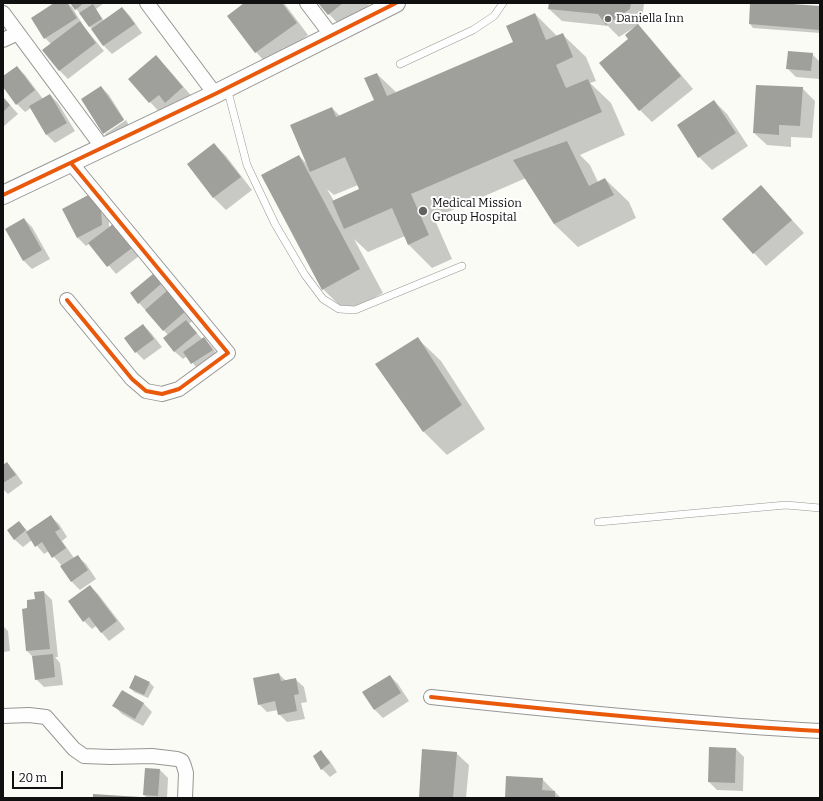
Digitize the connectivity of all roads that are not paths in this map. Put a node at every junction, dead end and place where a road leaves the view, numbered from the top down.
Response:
1 (147, 3) edge
2 (307, 3) edge
3 (396, 3) edge
4 (503, 3) edge
5 (3, 13) edge
6 (18, 33) junction
7 (332, 36) junction
8 (3, 40) edge
9 (400, 64) dead end
10 (221, 91) junction
11 (103, 148) junction
12 (71, 163) junction
13 (3, 195) edge
14 (462, 266) dead end
15 (67, 300) dead end
16 (820, 508) edge
17 (598, 522) dead end
18 (431, 697) dead end
19 (3, 716) edge
20 (820, 731) edge
21 (185, 798) edge

1 - 10 street
2 - 7 street
3 - 7 street
4 - 9 lane
5 - 6 street
6 - 8 street
6 - 11 street
7 - 10 street
10 - 11 street
10 - 14 lane
11 - 12 street
12 - 13 street
12 - 15 street
16 - 17 lane
18 - 20 street
19 - 21 street

